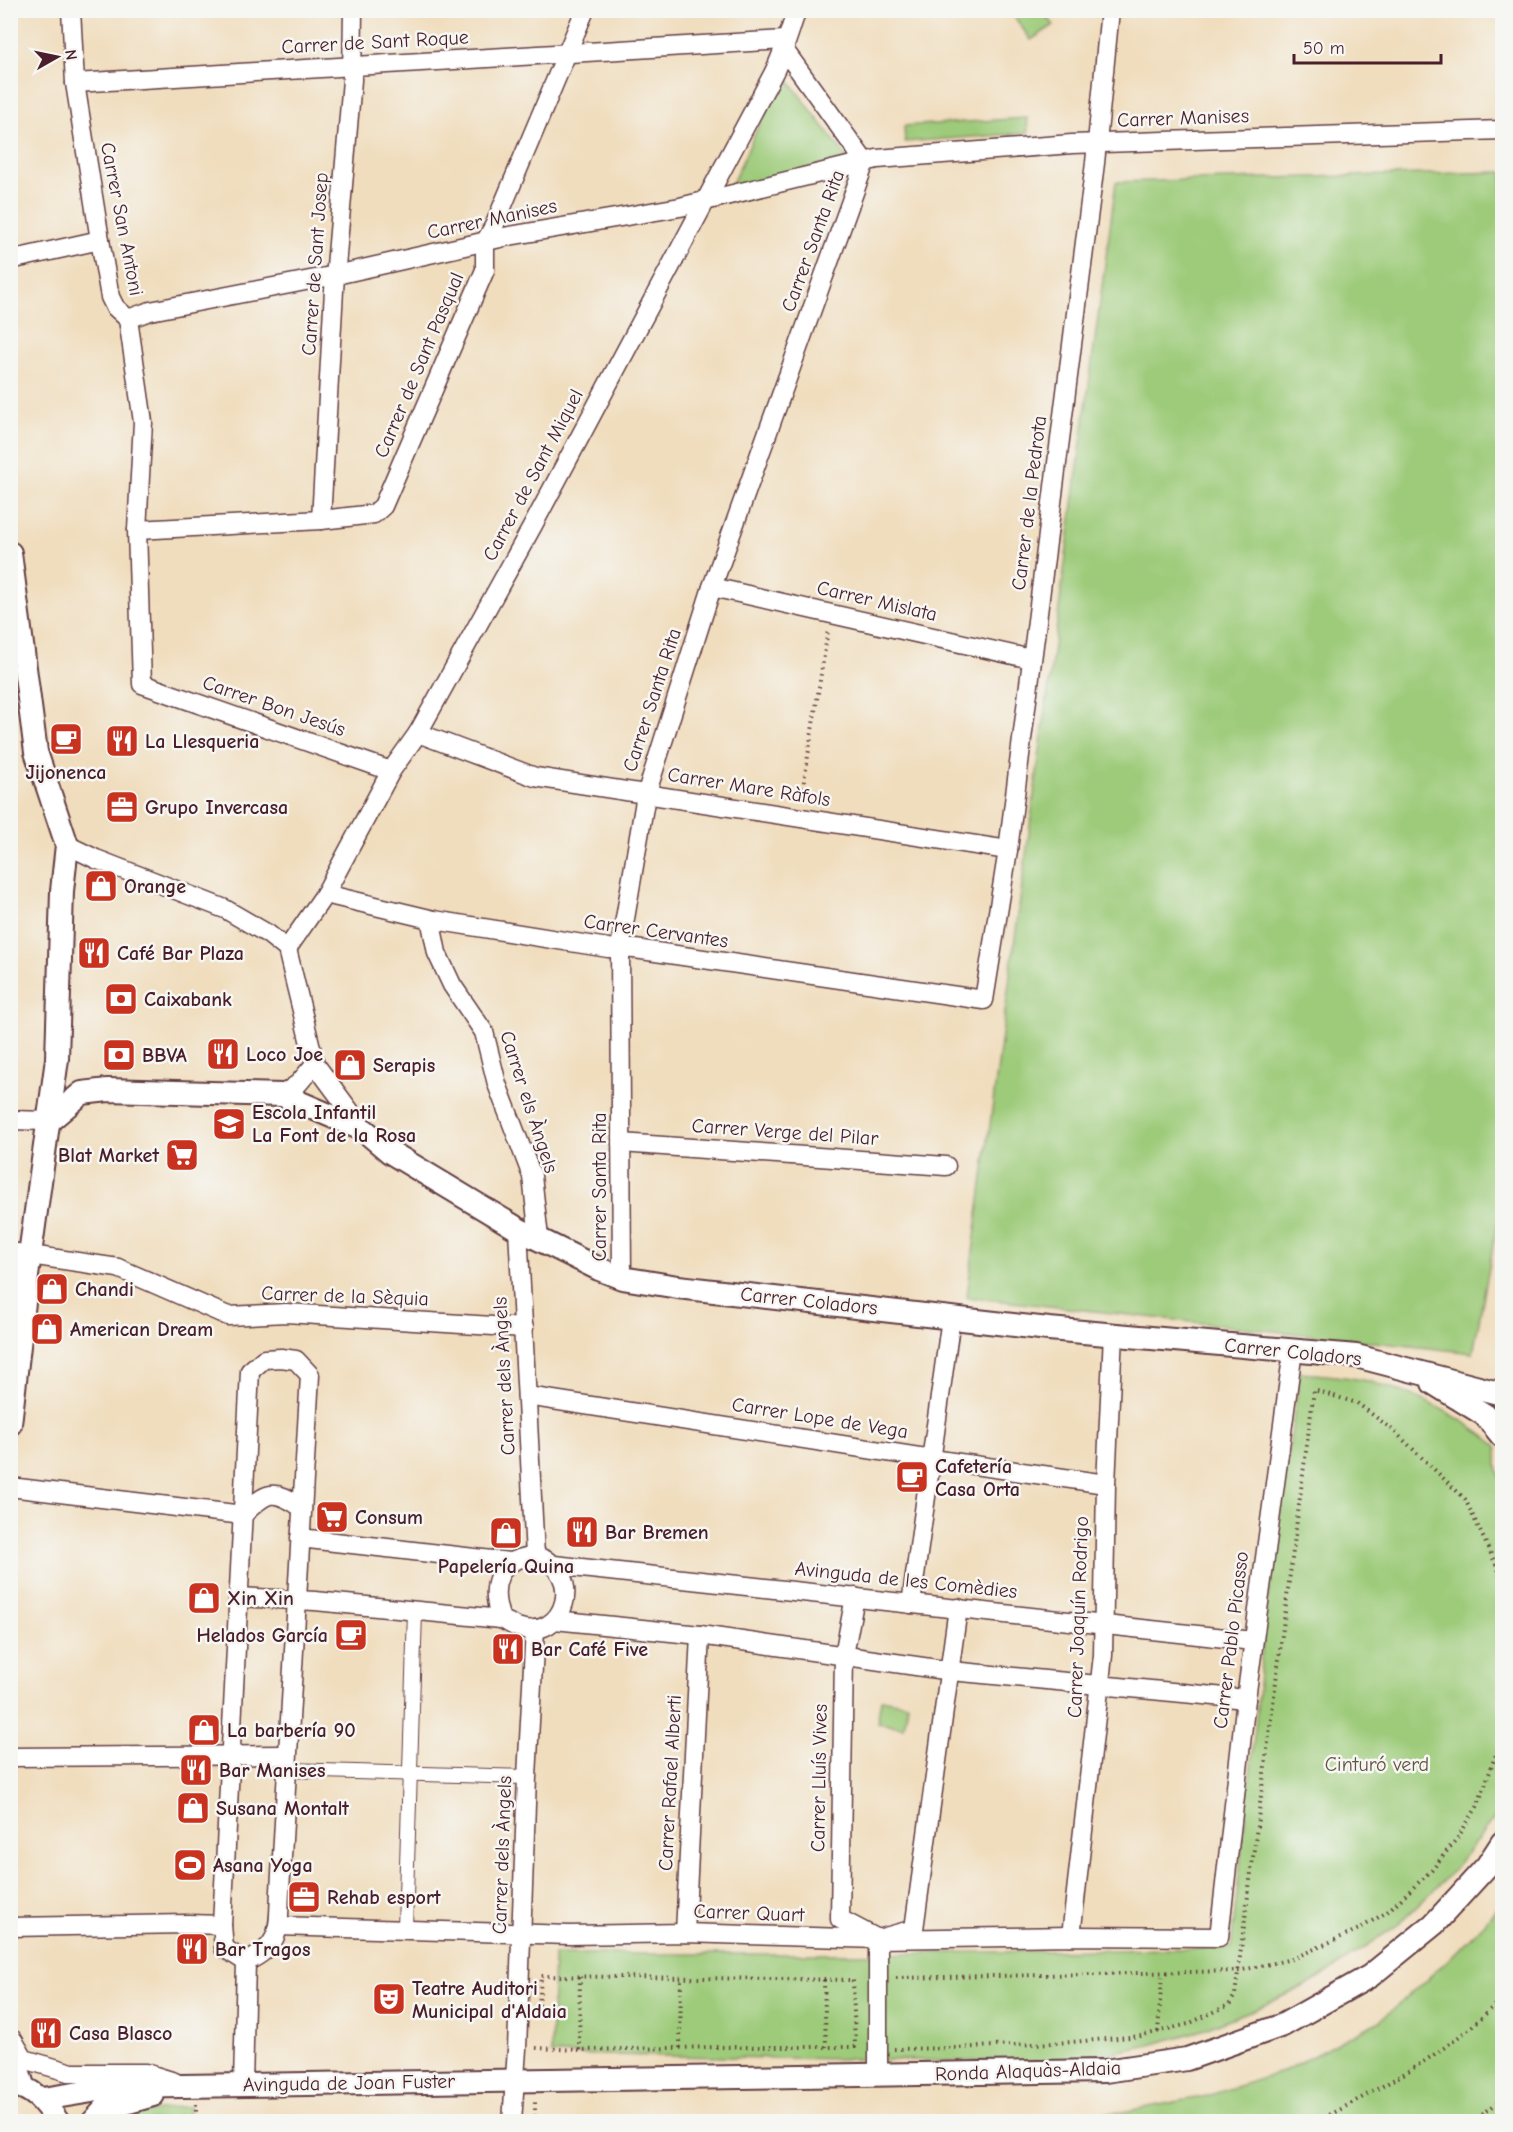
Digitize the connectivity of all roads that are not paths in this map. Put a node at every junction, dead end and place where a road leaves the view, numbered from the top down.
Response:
1 (71, 10) edge
2 (353, 10) edge
3 (585, 10) edge
4 (797, 10) edge
5 (1110, 10) edge
6 (785, 45) junction
7 (566, 53) junction
8 (351, 66) junction
9 (75, 83) junction
10 (1503, 130) edge
11 (1096, 143) junction
12 (865, 162) junction
13 (704, 200) junction
14 (99, 240) junction
15 (485, 242) junction
16 (10, 260) edge
17 (336, 275) junction
18 (128, 319) junction
19 (321, 520) junction
20 (137, 530) junction
21 (10, 554) edge
22 (712, 588) junction
23 (13, 594) edge
24 (1031, 659) junction
25 (142, 684) joint
26 (418, 733) junction
27 (391, 771) junction
28 (646, 795) junction
29 (67, 845) junction
30 (1008, 850) junction
31 (325, 894) junction
32 (434, 920) junction
33 (620, 948) junction
34 (287, 949) junction
35 (984, 1000) joint
36 (57, 1038) junction
37 (315, 1064) junction
38 (82, 1093) junction
39 (282, 1095) junction
40 (10, 1120) edge
41 (49, 1121) junction
42 (364, 1130) junction
43 (621, 1143) junction
44 (946, 1166) dead end
45 (518, 1229) junction
46 (539, 1238) junction
47 (21, 1254) edge
48 (622, 1278) junction
49 (951, 1318) junction
50 (524, 1328) junction
51 (1113, 1334) junction
52 (1293, 1350) junction
53 (1413, 1371) junction
54 (14, 1378) edge
55 (1503, 1394) edge
56 (527, 1396) junction
57 (10, 1424) edge
58 (1503, 1436) edge
59 (932, 1459) junction
60 (1106, 1484) junction
61 (10, 1487) edge
62 (302, 1508) junction
63 (243, 1515) junction
64 (300, 1538) junction
65 (535, 1556) junction
66 (509, 1562) junction
67 (554, 1565) junction
68 (238, 1597) junction
69 (855, 1597) junction
70 (297, 1600) junction
71 (911, 1604) junction
72 (958, 1608) junction
73 (416, 1612) junction
74 (501, 1618) junction
75 (555, 1620) junction
76 (1103, 1625) junction
77 (535, 1629) junction
78 (700, 1635) junction
79 (1253, 1641) junction
80 (844, 1655) junction
81 (951, 1671) junction
82 (1101, 1685) junction
83 (1246, 1699) junction
84 (230, 1756) junction
85 (10, 1757) edge
86 (287, 1762) junction
87 (410, 1773) junction
88 (527, 1777) junction
89 (1503, 1843) edge
90 (222, 1925) junction
91 (278, 1926) junction
92 (10, 1928) edge
93 (405, 1929) junction
94 (685, 1933) junction
95 (522, 1934) junction
96 (1071, 1936) junction
97 (1219, 1937) joint
98 (878, 1939) junction
99 (246, 1962) junction
100 (10, 2037) edge
101 (10, 2042) edge
102 (878, 2075) junction
103 (514, 2082) junction
104 (17, 2085) edge
105 (185, 2085) junction
106 (243, 2085) junction
107 (43, 2099) junction
108 (58, 2121) edge
109 (93, 2121) edge
110 (512, 2121) edge

1 - 9 street, Carrer San Antoni
2 - 8 street, Carrer de Sant Josep
3 - 7 street, Carrer de Sant Pasqual
4 - 6 street, Carrer de Sant Miquel
5 - 11 street, Carrer de la Pedrota
6 - 7 street, Carrer de Sant Roque
6 - 12 street
6 - 13 street, Carrer de Sant Miquel
7 - 8 street, Carrer de Sant Roque
7 - 15 street, Carrer de Sant Pasqual
8 - 9 street, Carrer de Sant Roque
8 - 17 street, Carrer de Sant Josep
9 - 14 street, Carrer San Antoni
10 - 11 street, Carrer Manises
11 - 12 street, Carrer Manises
11 - 24 street, Carrer de la Pedrota
12 - 13 street, Carrer Manises
12 - 22 street, Carrer Santa Rita
13 - 15 street, Carrer Manises
13 - 26 street, Carrer de Sant Miquel
14 - 16 street
14 - 18 street, Carrer San Antoni
15 - 17 street, Carrer Manises
15 - 19 street, Carrer de Sant Pasqual
17 - 18 street, Carrer Manises
17 - 19 street, Carrer de Sant Josep
18 - 20 street, Carrer San Antoni
19 - 20 street, Carrer de Sant Pasqual
20 - 25 street, Carrer San Antoni
21 - 23 street
22 - 24 street, Carrer Mislata
22 - 28 street, Carrer Santa Rita
23 - 29 street
24 - 30 street, Carrer de la Pedrota
25 - 27 street, Carrer Bon Jesús
26 - 27 street, Carrer de Sant Miquel
26 - 28 street, Carrer Mare Ràfols
27 - 31 street, Carrer de Sant Miquel
28 - 30 street, Carrer Mare Ràfols
28 - 33 street, Carrer Santa Rita
29 - 34 street
29 - 36 street
30 - 35 street, Carrer de la Pedrota
31 - 32 street, Carrer Cervantes
31 - 34 street, Carrer de Sant Miquel
32 - 33 street, Carrer Cervantes
32 - 46 street, Carrer els Àngels
33 - 35 street, Carrer Cervantes
33 - 43 street, Carrer Santa Rita
34 - 37 street
36 - 38 street
36 - 41 street
37 - 39 street
37 - 42 street
38 - 39 street, Carrer Coladors
38 - 41 street
39 - 42 street, Carrer Coladors
40 - 41 street
41 - 47 street
42 - 45 street, Carrer Coladors
43 - 44 street, Carrer Verge del Pilar
43 - 48 street, Carrer Santa Rita
45 - 46 street, Carrer Coladors
45 - 50 street, Carrer dels Àngels
46 - 48 street, Carrer Coladors
47 - 50 street, Carrer de la Sèquia
47 - 54 street
48 - 49 street, Carrer Coladors
49 - 51 street, Carrer Coladors
49 - 59 street
50 - 56 street, Carrer dels Àngels
51 - 52 street, Carrer Coladors
51 - 60 street, Carrer Joaquín Rodrigo
52 - 53 street, Carrer Coladors
52 - 79 street, Carrer Pablo Picasso
53 - 55 street, Carrer Coladors
53 - 58 street
54 - 57 street
56 - 59 street, Carrer Lope de Vega
56 - 65 street, Carrer dels Àngels
59 - 60 street, Carrer Lope de Vega
59 - 71 street
60 - 76 street, Carrer Joaquín Rodrigo
61 - 63 street
62 - 63 street
62 - 63 street
62 - 64 street
63 - 68 street
64 - 66 street
64 - 70 street
65 - 66 street
65 - 67 street
66 - 74 street
67 - 69 street, Avinguda de les Comèdies
67 - 75 street
68 - 70 street
68 - 84 street
69 - 71 street, Avinguda de les Comèdies
69 - 80 street, Carrer Lluís Vives
70 - 73 street
70 - 86 street
71 - 72 street, Avinguda de les Comèdies
72 - 76 street, Avinguda de les Comèdies
72 - 81 street
73 - 74 street
73 - 87 street
74 - 77 street
75 - 77 street
75 - 78 street
76 - 79 street, Avinguda de les Comèdies
76 - 82 street, Carrer Joaquín Rodrigo
77 - 88 street, Carrer dels Àngels
78 - 80 street
78 - 94 street, Carrer Rafael Alberti
79 - 83 street, Carrer Pablo Picasso
80 - 81 street
80 - 98 street, Carrer Lluís Vives
81 - 82 street
81 - 98 street
82 - 83 street
82 - 96 street, Carrer Joaquín Rodrigo
83 - 97 street, Carrer Pablo Picasso
84 - 85 street
84 - 86 street
84 - 90 street
86 - 87 street
86 - 91 street
87 - 88 street
87 - 93 street
88 - 95 street, Carrer dels Àngels
89 - 102 street, Ronda Alaquàs-Aldaia
90 - 92 street
90 - 99 street
91 - 93 street, Carrer Quart
91 - 99 street
93 - 95 street, Carrer Quart
94 - 95 street, Carrer Quart
94 - 98 street, Carrer Quart
95 - 103 street, Carrer dels Àngels
96 - 97 street, Carrer Quart
96 - 98 street, Carrer Quart
98 - 102 street
99 - 106 street
100 - 105 street, Avinguda de Joan Fuster
101 - 104 street
102 - 103 street, Ronda Alaquàs-Aldaia
103 - 106 street, Avinguda de Joan Fuster
103 - 110 street, Carrer dels Àngels
104 - 107 street
105 - 106 street, Avinguda de Joan Fuster
105 - 107 street, Avinguda de Joan Fuster
105 - 109 street, Avinguda de Joan Fuster
107 - 108 street

